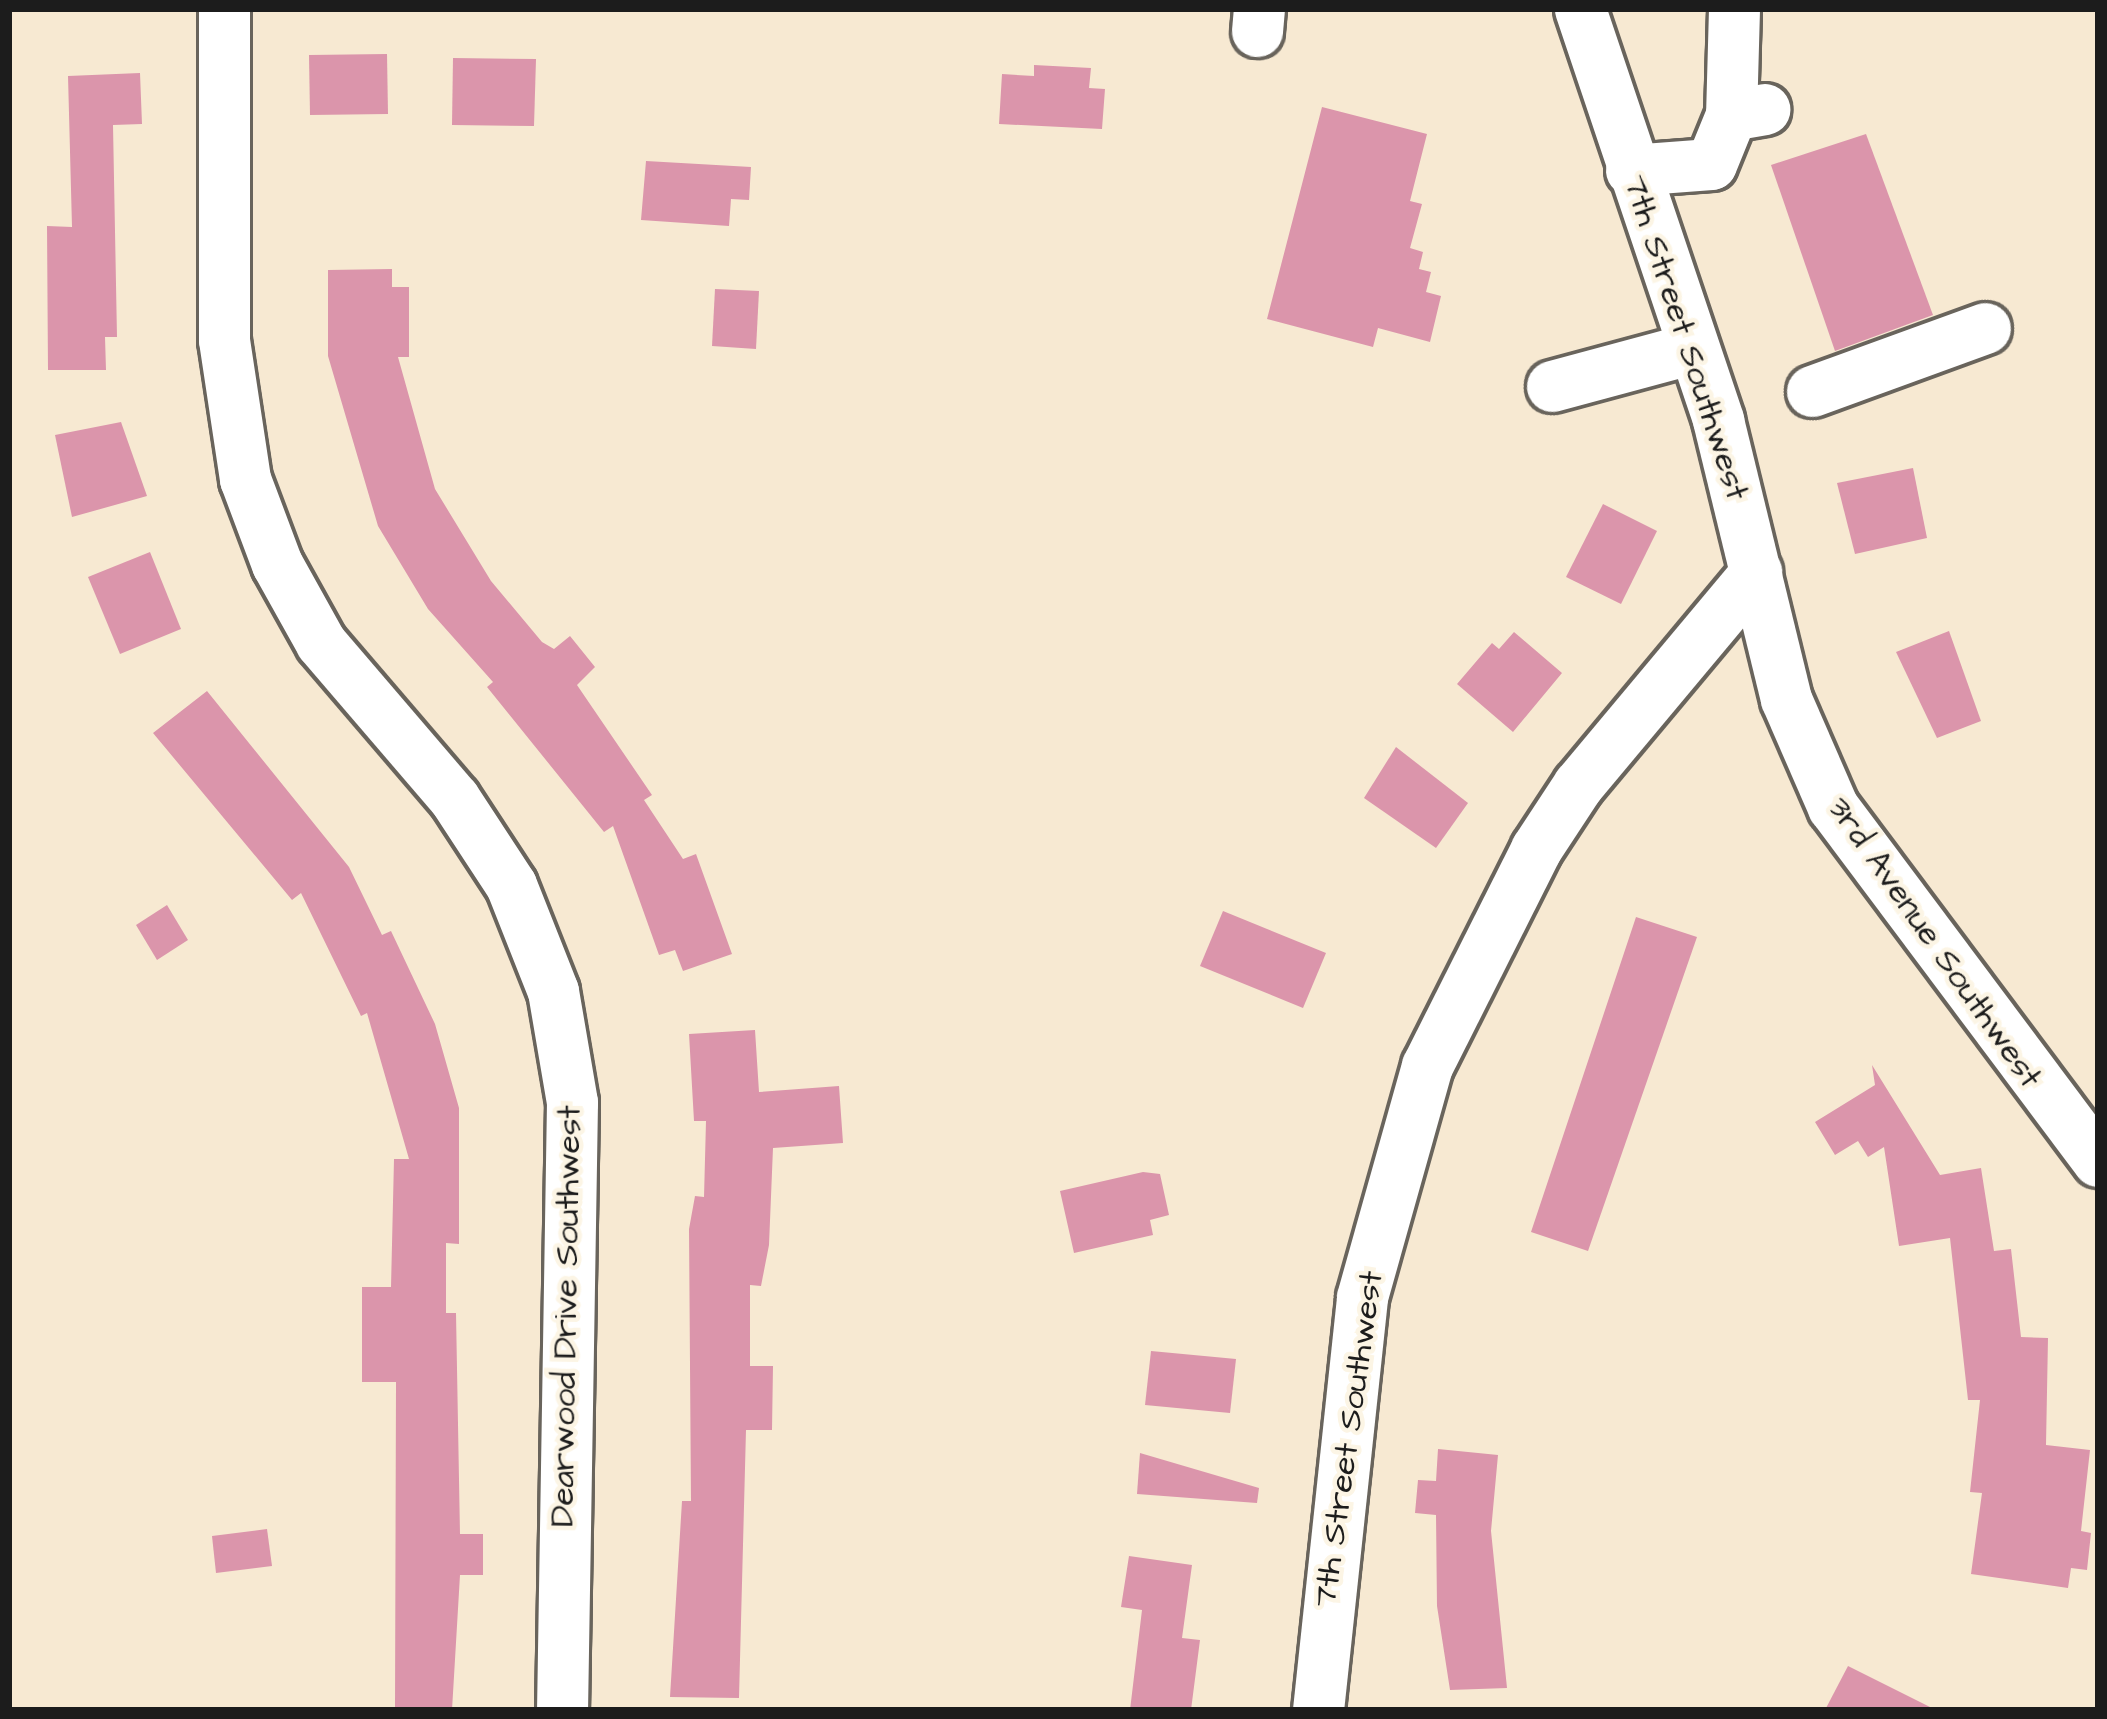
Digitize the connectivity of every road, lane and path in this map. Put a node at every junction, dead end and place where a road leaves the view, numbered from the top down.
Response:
1 (224, 9) edge
2 (1580, 9) edge
3 (1734, 9) edge
4 (1631, 170) junction
5 (1985, 328) dead end
6 (1693, 348) junction
7 (1552, 386) dead end
8 (1812, 392) dead end
9 (1756, 572) junction
10 (2098, 1161) edge
11 (562, 1710) edge
12 (1318, 1710) edge

1 - 11 street, Dearwood Drive Southwest
2 - 4 street, 7th Street Southwest
3 - 4 street
4 - 6 street, 7th Street Southwest
5 - 8 street
6 - 7 street
6 - 9 street, 7th Street Southwest
9 - 10 street, 3rd Avenue Southwest
9 - 12 street, 7th Street Southwest

